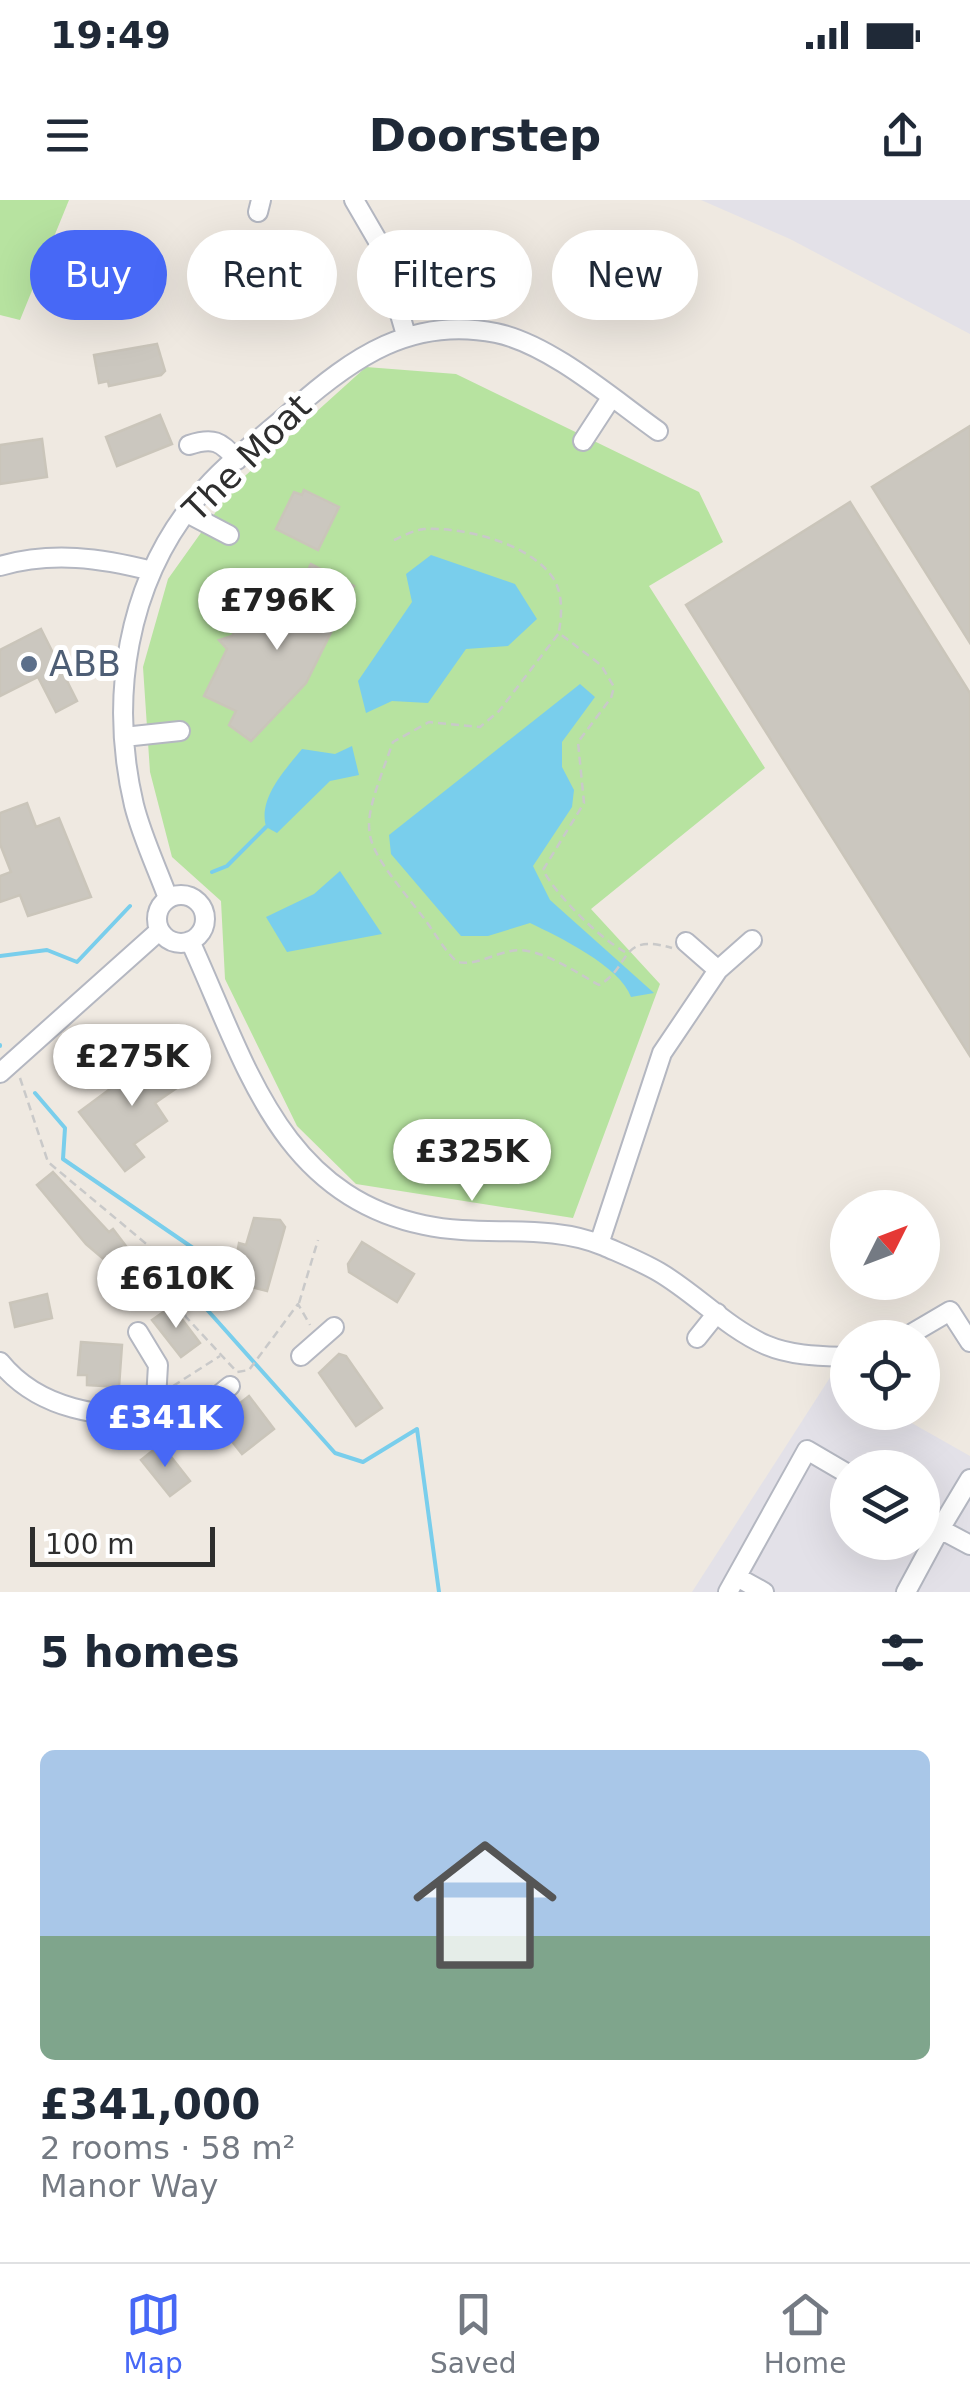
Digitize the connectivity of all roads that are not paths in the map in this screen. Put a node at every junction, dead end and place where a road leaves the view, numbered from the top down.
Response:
1 (354, 200) edge
2 (406, 335) junction
3 (611, 398) junction
4 (658, 431) dead end
5 (583, 441) dead end
6 (189, 445) dead end
7 (237, 460) junction
8 (187, 513) junction
9 (229, 536) dead end
10 (0, 566) edge
11 (152, 572) junction
12 (180, 731) dead end
13 (124, 737) junction
14 (168, 898) junction
15 (159, 930) junction
16 (752, 940) dead end
17 (190, 941) junction
18 (686, 942) road end
19 (718, 970) junction
20 (5, 1069) edge
21 (599, 1244) junction
22 (717, 1313) junction
23 (935, 1320) edge
24 (967, 1331) edge
25 (138, 1332) dead end
26 (328, 1333) road end
27 (697, 1338) dead end
28 (302, 1356) dead end
29 (830, 1357) edge
30 (0, 1362) edge
31 (230, 1386) dead end
32 (155, 1416) junction
33 (830, 1463) edge
34 (970, 1479) edge
35 (940, 1529) joint
36 (970, 1545) edge
37 (923, 1560) edge
38 (732, 1584) edge
39 (764, 1592) edge
40 (906, 1592) edge

1 - 2 street
2 - 3 street, The Moat
2 - 7 street, The Moat
3 - 4 street, The Moat
3 - 5 street
6 - 7 street
7 - 8 street, The Moat
8 - 9 street
8 - 11 street, The Moat
10 - 11 street
11 - 13 street, The Moat
12 - 13 street
13 - 14 street, The Moat
14 - 15 street
14 - 17 street
15 - 17 street
15 - 20 street
16 - 19 street
17 - 21 street
18 - 19 street
19 - 21 street
21 - 22 street
22 - 27 street
22 - 29 street
23 - 24 street
25 - 32 street
26 - 28 street
30 - 32 street
31 - 32 street
33 - 38 street
34 - 35 street
35 - 36 street
37 - 40 street
38 - 39 street

